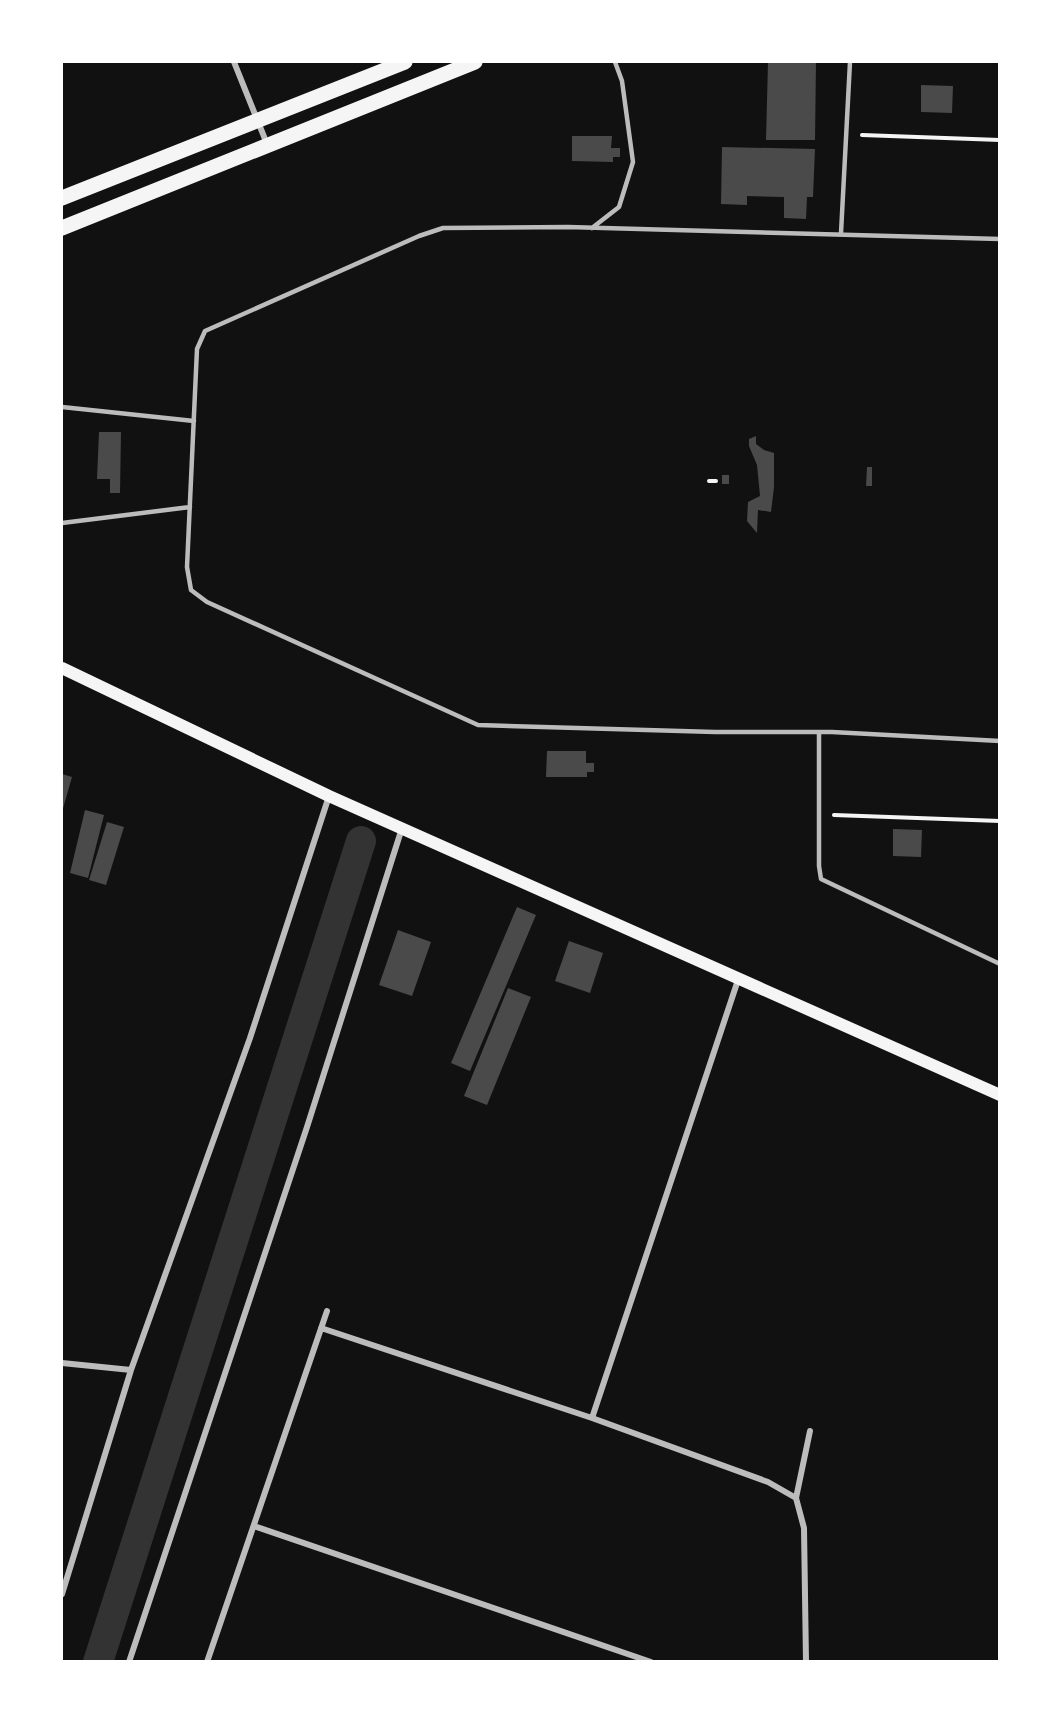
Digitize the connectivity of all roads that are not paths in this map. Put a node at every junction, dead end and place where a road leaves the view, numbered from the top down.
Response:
1 (234, 62) edge
2 (405, 62) edge
3 (475, 62) edge
4 (615, 62) edge
5 (850, 62) edge
6 (258, 120) junction
7 (268, 144) junction
8 (62, 198) edge
9 (62, 228) edge
10 (592, 228) junction
11 (841, 233) junction
12 (999, 239) edge
13 (62, 407) edge
14 (194, 420) junction
15 (190, 507) junction
16 (62, 523) edge
17 (62, 668) edge
18 (819, 732) junction
19 (999, 741) edge
20 (329, 796) junction
21 (402, 828) junction
22 (999, 964) edge
23 (739, 977) junction
24 (999, 1095) edge
25 (327, 1311) dead end
26 (321, 1328) junction
27 (62, 1363) edge
28 (131, 1370) junction
29 (592, 1418) junction
30 (810, 1431) dead end
31 (796, 1498) junction
32 (254, 1526) junction
33 (62, 1594) edge
34 (646, 1661) edge
35 (129, 1662) edge
36 (207, 1662) edge
37 (806, 1662) edge

1 - 6 street
2 - 6 main road
3 - 7 main road
4 - 10 lane
5 - 11 lane
6 - 7 street
6 - 8 main road
7 - 9 main road
10 - 11 lane
10 - 14 lane
11 - 12 lane
13 - 14 lane
14 - 15 lane
15 - 16 lane
15 - 18 lane
17 - 20 main road
18 - 19 lane
18 - 22 lane
20 - 21 main road
20 - 28 street
21 - 23 main road
21 - 35 street
23 - 24 main road
23 - 29 street
25 - 26 street
26 - 29 street
26 - 32 street
27 - 28 street
28 - 33 street
29 - 31 street
30 - 31 street
31 - 37 street
32 - 34 street
32 - 36 street

